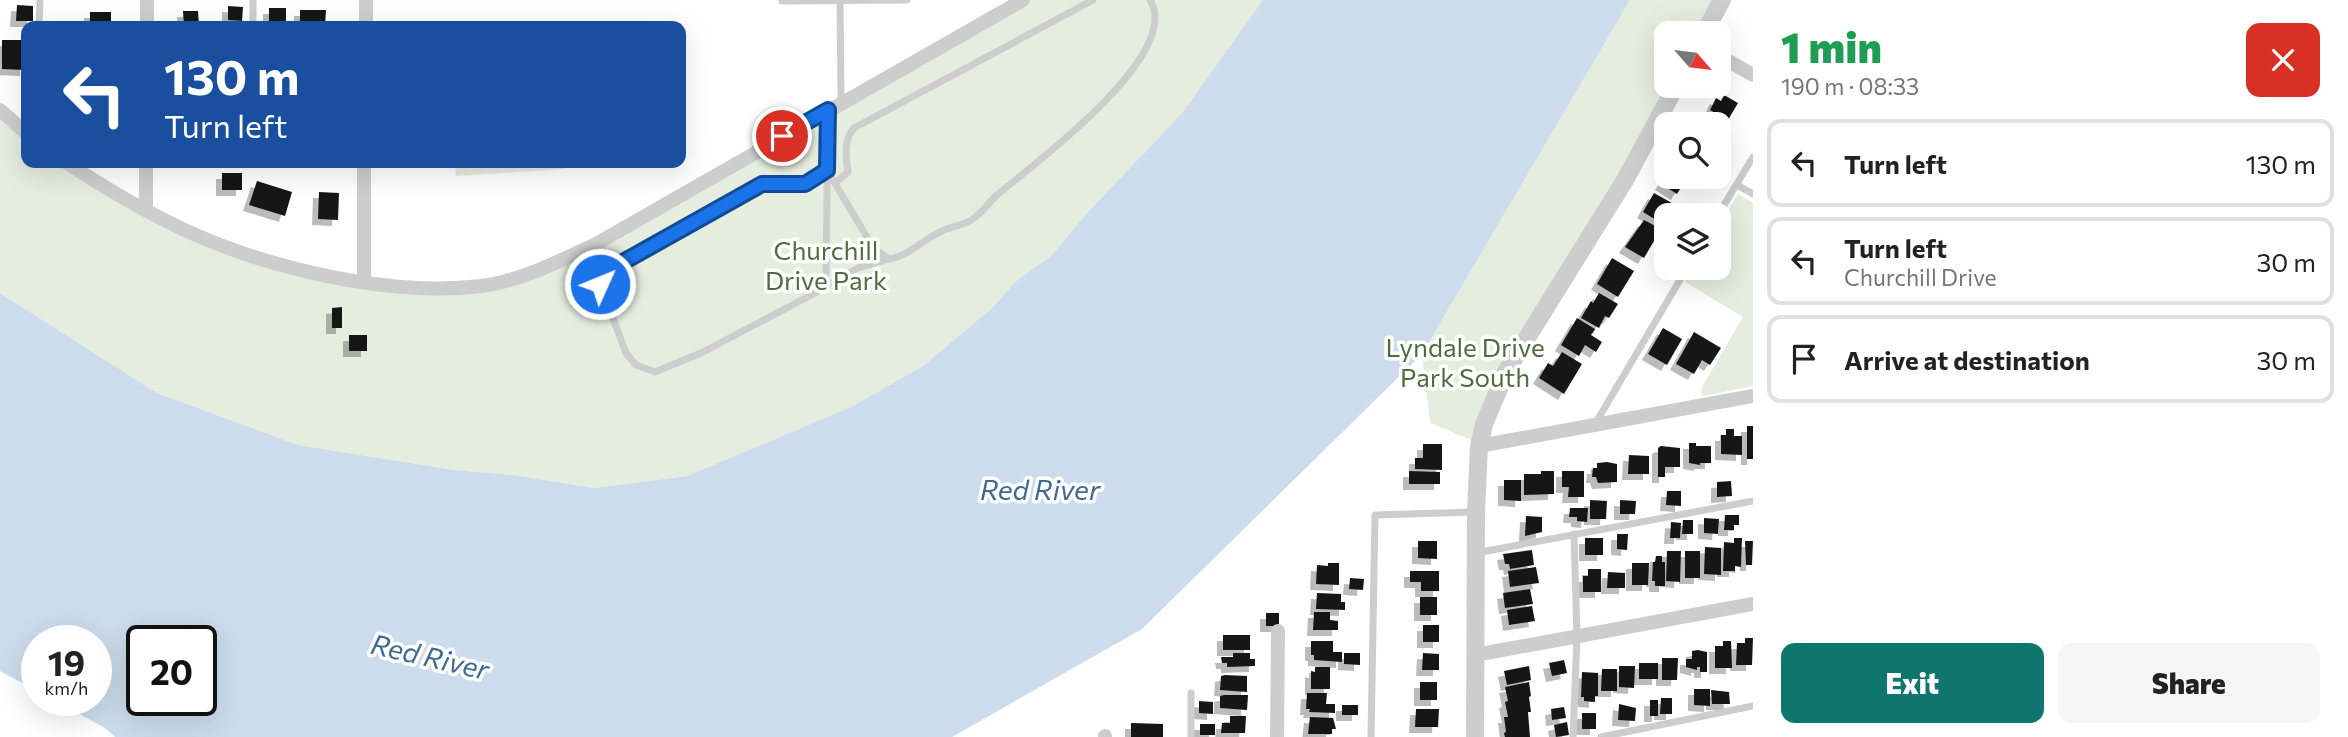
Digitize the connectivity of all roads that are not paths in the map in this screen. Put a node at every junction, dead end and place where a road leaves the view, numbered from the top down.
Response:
1 (40, 0) edge
2 (147, 0) edge
3 (253, 0) edge
4 (366, 0) edge
5 (907, 0) edge
6 (1023, 0) edge
7 (1093, 0) edge
8 (1150, 0) edge
9 (1721, 0) edge
10 (782, 1) edge
11 (840, 1) edge
12 (39, 21) edge
13 (147, 21) edge
14 (253, 21) edge
15 (366, 21) edge
16 (1710, 21) edge
17 (1731, 62) edge
18 (1753, 75) edge
19 (1669, 98) edge
20 (835, 106) junction
21 (0, 110) edge
22 (21, 129) edge
23 (1753, 157) edge
24 (76, 168) edge
25 (146, 168) edge
26 (365, 168) edge
27 (827, 170) junction
28 (835, 183) junction
29 (1737, 184) junction
30 (1753, 194) edge
31 (1725, 203) edge
32 (146, 209) junction
33 (888, 259) junction
34 (1681, 280) edge
35 (364, 282) junction
36 (822, 284) junction
37 (1753, 396) edge
38 (1594, 426) junction
39 (1479, 446) junction
40 (1753, 500) edge
41 (1476, 512) junction
42 (1574, 534) junction
43 (1476, 553) junction
44 (1753, 604) edge
45 (1278, 631) dead end
46 (1577, 636) junction
47 (1475, 655) junction
48 (1191, 693) dead end
49 (1753, 706) edge
50 (1191, 737) edge
51 (1277, 737) edge
52 (1371, 737) edge
53 (1475, 737) edge
54 (1573, 737) edge
55 (1601, 737) edge

1 - 12 lane
2 - 13 street
3 - 14 lane
4 - 15 street
5 - 11 lane
6 - 20 street
7 - 28 lane
8 - 33 lane
9 - 16 street
10 - 11 lane
11 - 20 lane
17 - 18 street
19 - 39 street
20 - 27 lane
20 - 35 street
21 - 22 street
23 - 29 lane
24 - 32 street
25 - 32 street
26 - 35 street
27 - 28 lane
27 - 36 lane
27 - 36 lane
28 - 33 lane
29 - 30 lane
29 - 31 lane
32 - 35 street
33 - 36 lane
34 - 38 lane
37 - 38 street
38 - 39 street
39 - 41 street
40 - 42 lane
41 - 43 street
41 - 52 lane
42 - 43 lane
42 - 46 lane
43 - 47 street
44 - 46 street
45 - 51 street
46 - 47 street
46 - 54 lane
47 - 53 street
48 - 50 lane
49 - 55 lane

